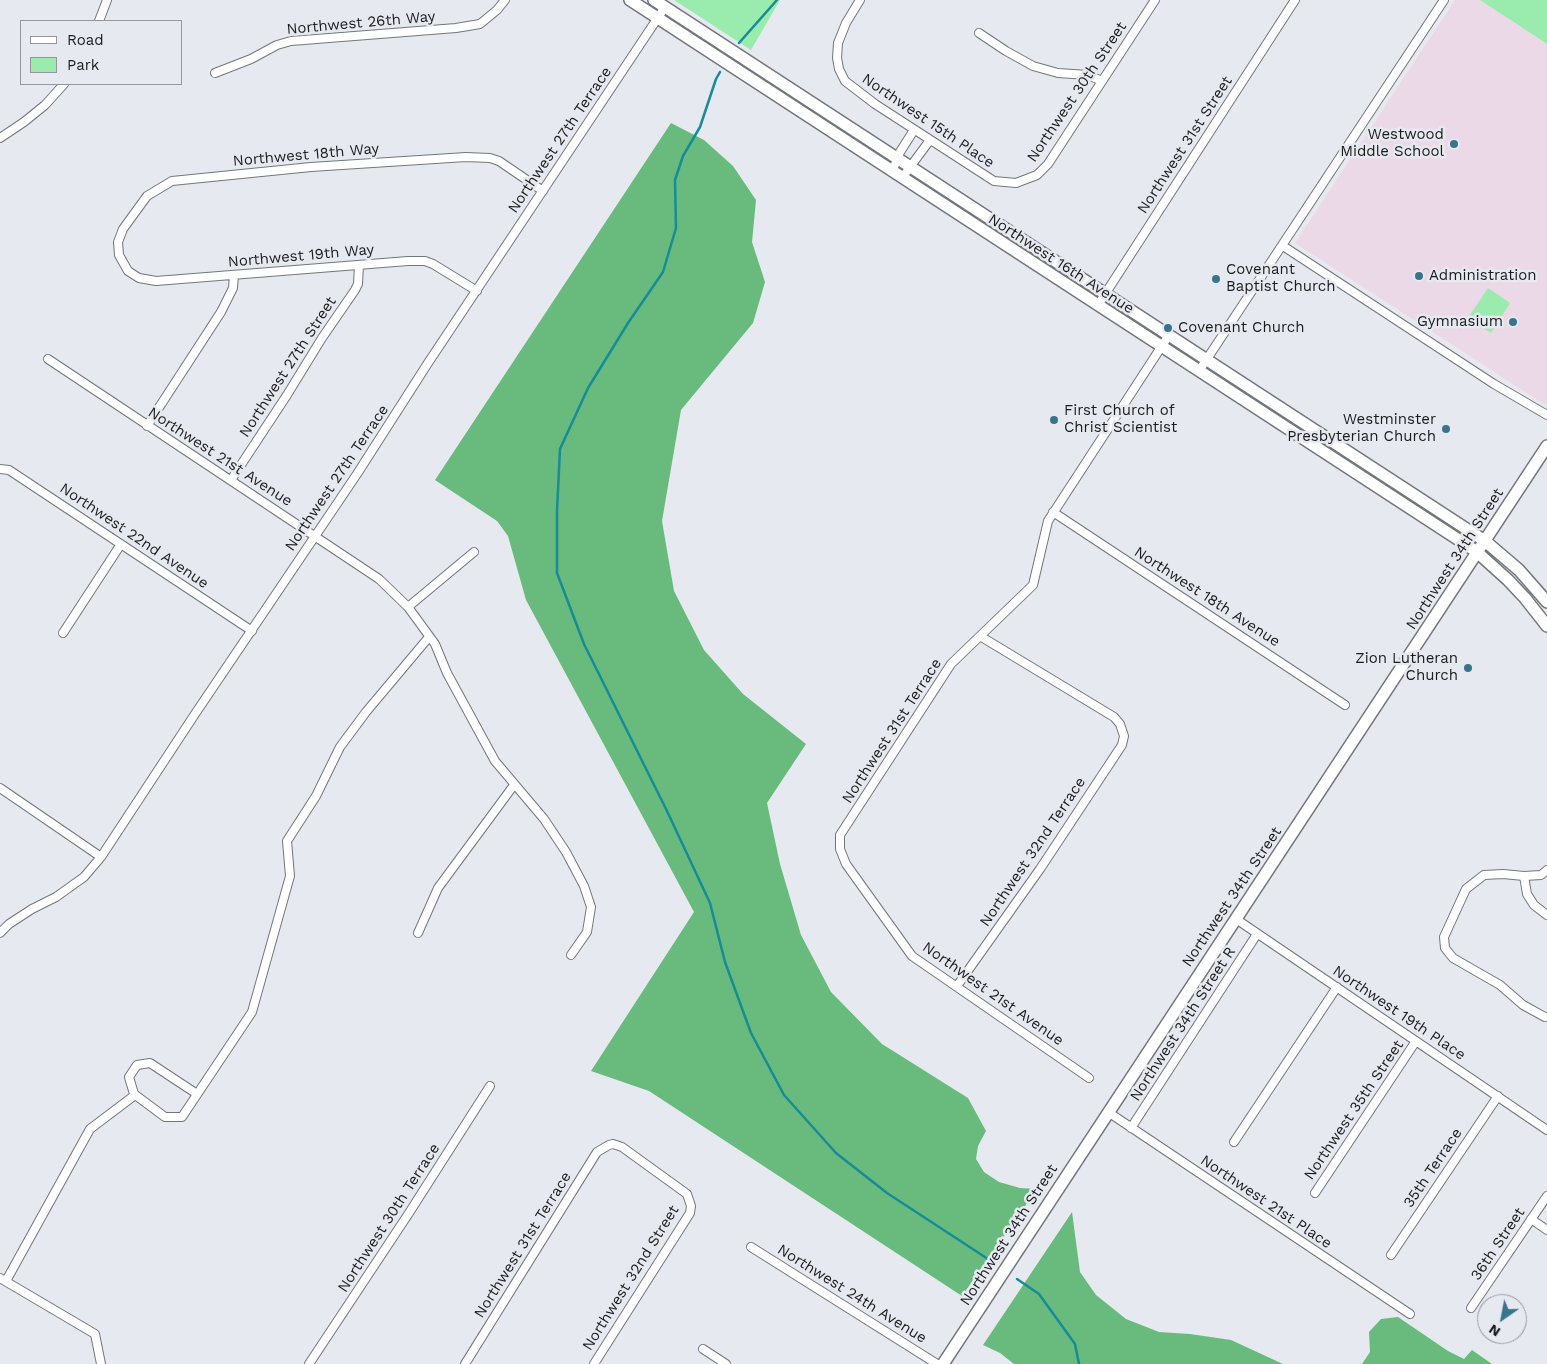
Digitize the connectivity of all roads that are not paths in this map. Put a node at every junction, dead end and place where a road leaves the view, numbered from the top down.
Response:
1 (107, 0) edge
2 (505, 0) edge
3 (630, 0) edge
4 (654, 0) edge
5 (860, 0) edge
6 (1155, 0) edge
7 (1295, 0) edge
8 (1444, 0) edge
9 (665, 7) junction
10 (658, 18) junction
11 (99, 20) edge
12 (979, 33) dead end
13 (216, 73) dead end
14 (1102, 81) junction
15 (63, 85) edge
16 (784, 85) junction
17 (777, 96) junction
18 (914, 130) junction
19 (0, 138) edge
20 (930, 140) junction
21 (897, 158) junction
22 (910, 167) junction
23 (892, 172) junction
24 (1038, 175) joint
25 (902, 178) junction
26 (543, 191) junction
27 (1283, 246) junction
28 (360, 265) junction
29 (124, 267) joint
30 (234, 275) junction
31 (477, 291) junction
32 (1105, 293) junction
33 (1098, 305) junction
34 (1169, 335) junction
35 (1162, 347) junction
36 (48, 360) dead end
37 (1207, 360) junction
38 (1199, 371) junction
39 (1547, 415) edge
40 (148, 426) junction
41 (1338, 445) junction
42 (1547, 446) edge
43 (1331, 456) junction
44 (0, 469) edge
45 (231, 480) junction
46 (1053, 512) junction
47 (315, 536) junction
48 (1485, 541) junction
49 (121, 544) junction
50 (474, 552) dead end
51 (1477, 552) junction
52 (1547, 602) edge
53 (408, 607) junction
54 (1547, 626) edge
55 (252, 631) junction
56 (63, 633) dead end
57 (980, 636) junction
58 (429, 637) junction
59 (1345, 705) dead end
60 (514, 785) junction
61 (0, 788) edge
62 (840, 849) joint
63 (101, 857) junction
64 (1547, 870) edge
65 (1524, 876) junction
66 (1547, 915) edge
67 (1236, 920) junction
68 (0, 934) edge
69 (418, 934) dead end
70 (1258, 934) junction
71 (571, 955) dead end
72 (957, 986) junction
73 (1337, 987) junction
74 (1545, 1017) dead end
75 (1416, 1041) junction
76 (1089, 1078) dead end
77 (490, 1086) dead end
78 (197, 1094) junction
79 (135, 1096) junction
80 (1498, 1096) junction
81 (1108, 1112) junction
82 (1131, 1128) junction
83 (1547, 1130) edge
84 (1234, 1142) dead end
85 (609, 1145) joint
86 (1315, 1193) dead end
87 (1547, 1196) edge
88 (1531, 1219) junction
89 (1547, 1230) edge
90 (751, 1247) dead end
91 (1391, 1255) dead end
92 (3, 1279) edge
93 (1471, 1308) dead end
94 (1410, 1314) dead end
95 (703, 1349) dead end
96 (101, 1364) edge
97 (309, 1364) edge
98 (465, 1364) edge
99 (594, 1364) edge
100 (726, 1364) edge
101 (937, 1364) edge
102 (943, 1364) edge

1 - 11 street
2 - 13 street, Northwest 26th Way
3 - 10 main road, Northwest 16th Avenue
4 - 9 main road, Northwest 16th Avenue
5 - 18 street, Northwest 15th Place
6 - 14 street, Northwest 30th Street
7 - 32 street, Northwest 31st Street
8 - 27 street
9 - 10 street, Northwest 27th Terrace
9 - 16 main road, Northwest 16th Avenue
10 - 17 main road, Northwest 16th Avenue
10 - 26 street, Northwest 27th Terrace
12 - 14 street
14 - 24 street, Northwest 30th Street
15 - 19 street
16 - 17 main road
16 - 21 main road, Northwest 16th Avenue
17 - 23 main road, Northwest 16th Avenue
18 - 20 street, Northwest 15th Place
18 - 21 street
20 - 22 street
20 - 24 street, Northwest 15th Place
21 - 22 main road, Northwest 16th Avenue
21 - 23 street
22 - 25 street
22 - 32 main road, Northwest 16th Avenue
23 - 25 main road, Northwest 16th Avenue
25 - 33 main road, Northwest 16th Avenue
26 - 29 street, Northwest 18th Way
26 - 31 street, Northwest 27th Terrace
27 - 37 street
27 - 39 street
28 - 30 street, Northwest 19th Way
28 - 31 street, Northwest 19th Way
28 - 45 street, Northwest 27th Street
29 - 30 street, Northwest 19th Way
30 - 40 street
31 - 47 street, Northwest 27th Terrace
32 - 33 street, Northwest 31st Street
32 - 34 main road, Northwest 16th Avenue
33 - 35 main road, Northwest 16th Avenue
34 - 35 street, Northwest 31st Terrace
34 - 37 main road, Northwest 16th Avenue
35 - 38 main road, Northwest 16th Avenue
35 - 46 street, Northwest 31st Terrace
36 - 40 street, Northwest 21st Avenue
37 - 38 street
37 - 41 main road, Northwest 16th Avenue
38 - 43 main road, Northwest 16th Avenue
40 - 45 street, Northwest 21st Avenue
41 - 43 main road
41 - 48 main road, Northwest 16th Avenue
42 - 48 main road, Northwest 34th Street
43 - 51 main road, Northwest 16th Avenue
44 - 49 street, Northwest 22nd Avenue
45 - 47 street, Northwest 21st Avenue
46 - 57 street, Northwest 31st Terrace
46 - 59 street, Northwest 18th Avenue
47 - 53 street, Northwest 21st Avenue
47 - 55 street, Northwest 27th Terrace
48 - 51 main road, Northwest 34th Street
48 - 52 main road, Northwest 16th Avenue
49 - 55 street, Northwest 22nd Avenue
49 - 56 street
50 - 53 street
51 - 54 main road, Northwest 16th Avenue
51 - 67 main road, Northwest 34th Street
53 - 58 street, Northwest 21st Avenue
55 - 63 street, Northwest 27th Terrace
57 - 62 street, Northwest 31st Terrace
57 - 72 street, Northwest 32nd Terrace
58 - 60 street, Northwest 21st Avenue
58 - 78 street
60 - 69 street
60 - 71 street, Northwest 21st Avenue
61 - 63 street
62 - 72 street, Northwest 21st Avenue
63 - 68 street, Northwest 27th Terrace
64 - 65 street
65 - 66 street
65 - 74 street
67 - 70 street, Northwest 19th Place
67 - 81 main road, Northwest 34th Street
70 - 73 street, Northwest 19th Place
70 - 82 street, Northwest 34th Street R
72 - 76 street, Northwest 21st Avenue
73 - 75 street, Northwest 19th Place
73 - 84 street
75 - 80 street, Northwest 19th Place
75 - 86 street, Northwest 35th Street
77 - 97 street, Northwest 30th Terrace
78 - 79 street
78 - 79 street
79 - 92 street
80 - 83 street, Northwest 19th Place
80 - 91 street, 35th Terrace
81 - 82 street, Northwest 21st Place
81 - 102 main road, Northwest 34th Street
82 - 94 street, Northwest 21st Place
85 - 98 street, Northwest 31st Terrace
85 - 99 street, Northwest 32nd Street
87 - 88 street, 36th Street
88 - 89 street
88 - 93 street, 36th Street
90 - 101 street, Northwest 24th Avenue
92 - 96 street
95 - 100 street

